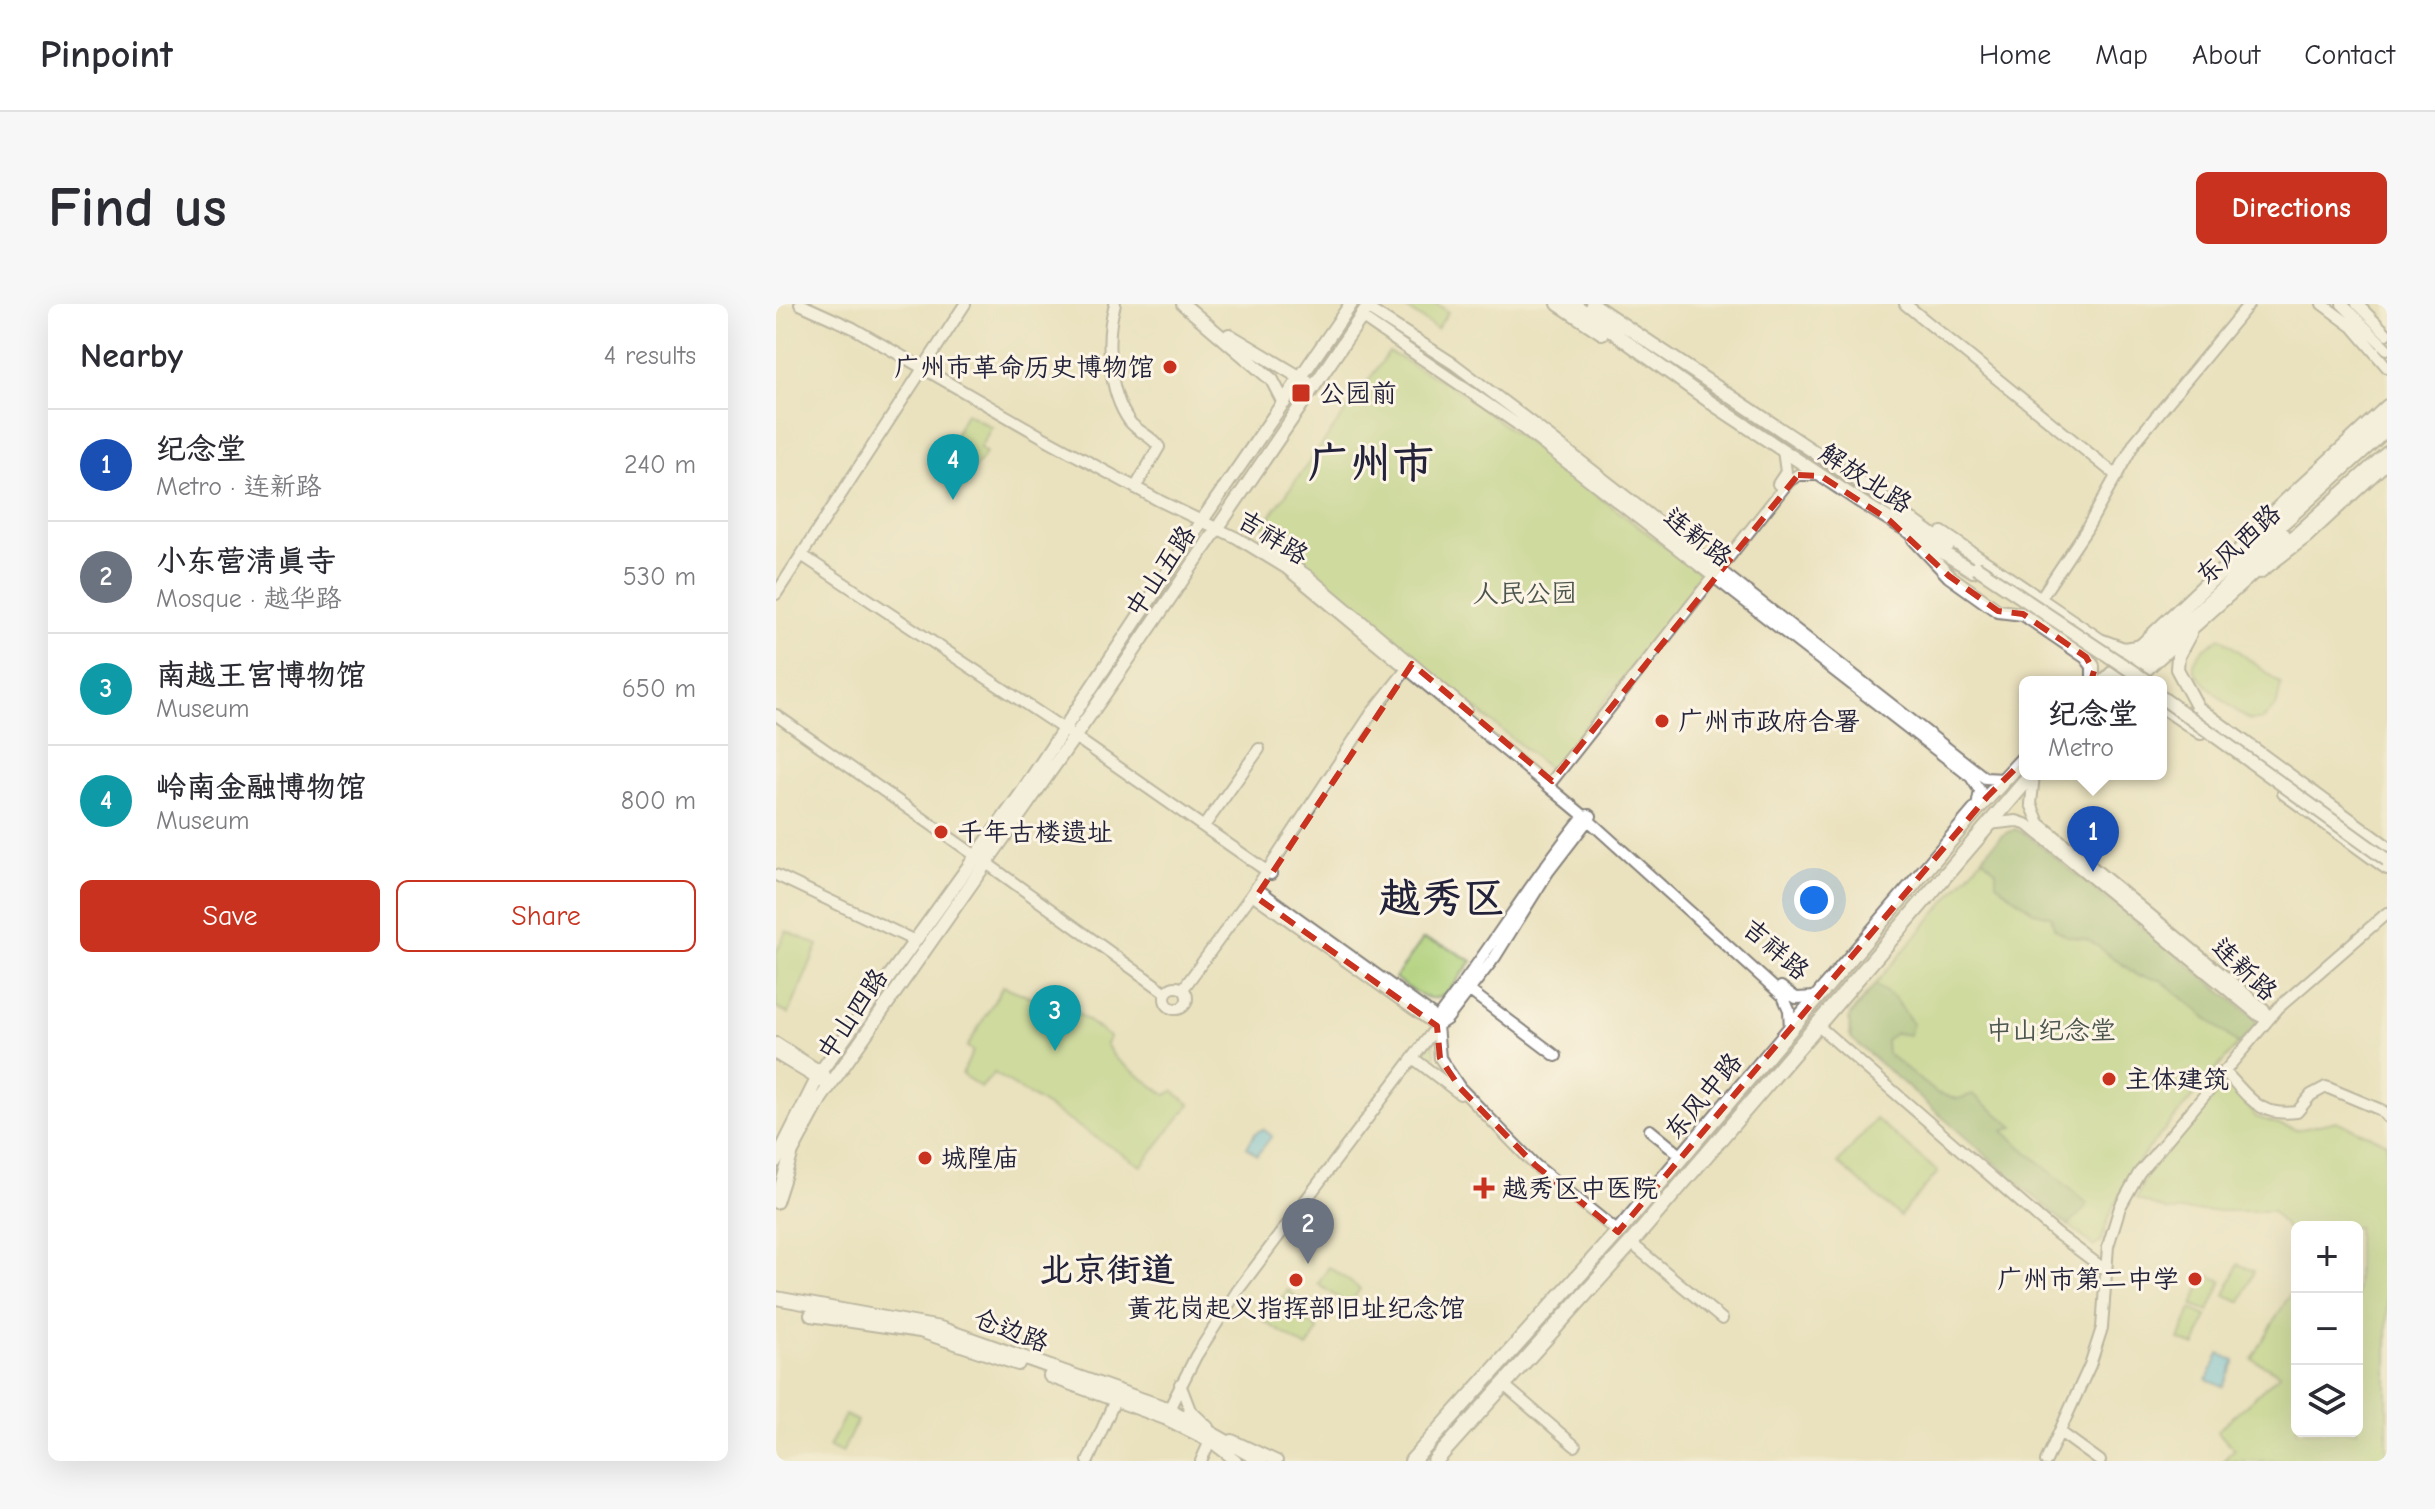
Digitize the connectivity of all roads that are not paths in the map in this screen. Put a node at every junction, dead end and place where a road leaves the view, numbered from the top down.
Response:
1 (800, 304) edge
2 (965, 304) edge
3 (1115, 304) edge
4 (1183, 304) edge
5 (1351, 304) edge
6 (1558, 304) edge
7 (1574, 304) edge
8 (1592, 304) edge
9 (1605, 304) edge
10 (1905, 304) edge
11 (2249, 304) edge
12 (2322, 304) edge
13 (2342, 304) edge
14 (2357, 304) edge
15 (1366, 310) edge
16 (1205, 321) junction
17 (2387, 334) edge
18 (2386, 350) edge
19 (1687, 365) junction
20 (2387, 367) edge
21 (923, 368) junction
22 (1677, 378) junction
23 (1300, 379) junction
24 (1317, 382) junction
25 (1284, 403) junction
26 (2385, 413) edge
27 (2387, 441) edge
28 (1783, 450) junction
29 (2387, 453) edge
30 (2387, 463) edge
31 (1821, 476) junction
32 (2117, 476) junction
33 (1135, 488) junction
34 (1897, 508) junction
35 (1889, 520) junction
36 (1201, 522) junction
37 (1218, 524) junction
38 (803, 556) junction
39 (1975, 569) junction
40 (1715, 571) junction
41 (2211, 580) junction
42 (776, 594) edge
43 (2034, 595) junction
44 (2220, 603) junction
45 (2023, 614) junction
46 (2196, 620) junction
47 (2142, 646) junction
48 (1409, 668) junction
49 (2094, 676) edge
50 (2101, 676) edge
51 (2110, 676) edge
52 (2128, 676) edge
53 (2130, 676) edge
54 (2138, 676) edge
55 (2139, 676) edge
56 (2167, 698) edge
57 (2198, 708) junction
58 (2167, 710) edge
59 (776, 715) edge
60 (2181, 719) junction
61 (1070, 733) junction
62 (1259, 749) dead end
63 (2019, 763) edge
64 (2003, 779) junction
65 (2027, 780) edge
66 (2033, 780) edge
67 (1552, 781) junction
68 (1975, 811) junction
69 (1589, 817) junction
70 (1986, 824) junction
71 (1204, 826) junction
72 (2387, 847) edge
73 (2387, 858) edge
74 (981, 859) junction
75 (2387, 868) edge
76 (1269, 873) junction
77 (776, 875) edge
78 (1256, 892) junction
79 (2387, 913) edge
80 (2387, 921) edge
81 (913, 940) junction
82 (1183, 989) junction
83 (1470, 991) junction
84 (1165, 992) junction
85 (1818, 997) junction
86 (2268, 1020) junction
87 (1816, 1024) junction
88 (1437, 1026) junction
89 (1790, 1029) junction
90 (776, 1044) edge
91 (776, 1053) edge
92 (1556, 1056) dead end
93 (1413, 1058) junction
94 (2224, 1071) junction
95 (819, 1075) junction
96 (831, 1084) junction
97 (1483, 1113) junction
98 (2387, 1117) edge
99 (1650, 1130) dead end
100 (1683, 1157) junction
101 (776, 1161) edge
102 (776, 1202) edge
103 (1618, 1232) junction
104 (1631, 1243) junction
105 (2104, 1269) junction
106 (776, 1298) edge
107 (776, 1306) edge
108 (1722, 1319) dead end
109 (1180, 1384) junction
110 (1504, 1385) junction
111 (1115, 1400) junction
112 (1150, 1403) junction
113 (1167, 1414) junction
114 (2060, 1432) junction
115 (1216, 1439) junction
116 (1575, 1446) dead end
117 (1088, 1461) edge
118 (1201, 1461) edge
119 (1236, 1461) edge
120 (1249, 1461) edge
121 (1261, 1461) edge
122 (1277, 1461) edge
123 (1412, 1461) edge
124 (1435, 1461) edge
125 (2046, 1461) edge
126 (2100, 1461) edge

1 - 21 street, 吉祥路
2 - 21 street
3 - 33 street
4 - 16 main road
5 - 23 main road, 中山五路
6 - 22 main road
7 - 22 main road, 解放北路
8 - 19 main road, 解放北路
9 - 19 main road
10 - 32 street
11 - 32 street
12 - 20 street
13 - 18 street
14 - 17 street
15 - 24 main road, 中山五路
15 - 40 street, 连新路
16 - 23 main road
16 - 25 main road
19 - 34 main road, 解放北路
21 - 33 street, 吉祥路
21 - 38 street
22 - 28 main road, 解放北路
23 - 24 main road
23 - 25 main road, 中山五路
24 - 37 main road, 中山五路
25 - 36 main road, 中山五路
26 - 41 highway, 东风西路
26 - 41 street
27 - 46 highway, 东风西路
28 - 31 main road, 解放北路
28 - 40 street
29 - 44 main road
30 - 44 street
31 - 35 main road, 解放北路
31 - 40 street
32 - 43 street
33 - 36 street, 吉祥路
34 - 39 main road, 解放北路
34 - 43 main road
35 - 39 main road, 解放北路
35 - 45 main road
36 - 37 street, 吉祥路
36 - 61 main road, 中山五路
37 - 48 street, 吉祥路
37 - 61 main road, 中山五路
38 - 42 street
38 - 61 street
39 - 53 main road, 解放北路, bridge
39 - 55 main road, 解放北路, bridge
40 - 64 street, 连新路
40 - 67 street
40 - 68 street, 连新路
41 - 47 highway
43 - 45 main road
43 - 47 main road
44 - 46 main road
45 - 49 main road
46 - 52 highway, 东风西路
46 - 54 main road
46 - 57 main road
47 - 50 main road
47 - 51 highway
48 - 67 street, 吉祥路
48 - 69 street, 吉祥路
48 - 76 street
56 - 73 main road, bridge
57 - 60 street
57 - 72 main road
58 - 60 main road
59 - 74 street
60 - 75 main road
61 - 71 street
61 - 74 main road, 中山五路
62 - 71 street
63 - 64 highway, 东风中路
64 - 68 highway, 东风中路
65 - 70 highway, 东风中路
66 - 86 street, 连新路
67 - 69 street, 吉祥路
68 - 85 highway, 东风中路
69 - 83 street
69 - 85 street, 吉祥路
69 - 88 street
69 - 89 street, 吉祥路
70 - 86 street, 连新路
70 - 87 highway, 东风中路
71 - 76 street
74 - 81 main road, 中山四路
74 - 84 street
74 - 96 main road, 中山四路
76 - 78 street
77 - 81 street
78 - 82 street
78 - 88 street
79 - 86 street
80 - 86 street
81 - 95 main road, 中山四路
82 - 84 street
82 - 84 street
83 - 88 street
83 - 92 street
85 - 89 highway, 东风中路
86 - 94 street
87 - 104 highway, 东风中路
87 - 105 street
88 - 93 street
88 - 97 street
89 - 100 highway, 东风中路
90 - 95 main road
91 - 95 main road
93 - 97 street
93 - 109 street
94 - 98 street
94 - 105 street
95 - 96 main road
95 - 101 main road, 中山四路
96 - 102 main road, 中山四路
97 - 103 street
99 - 100 street
100 - 103 highway, 东风中路
103 - 123 highway, 东风中路
104 - 108 street
104 - 110 highway, 东风中路
105 - 114 street
106 - 112 main road, 仓边路
107 - 111 main road, 仓边路
109 - 112 street
109 - 113 street
109 - 115 street
110 - 116 street
110 - 124 highway, 东风中路
111 - 113 main road, 仓边路
111 - 117 street
112 - 113 main road, 仓边路
113 - 115 main road, 仓边路
114 - 125 street
114 - 126 street
115 - 118 street
115 - 119 street, 仓边路
115 - 120 main road, 仓边路
115 - 121 main road, 仓边路
115 - 122 street, 仓边路

